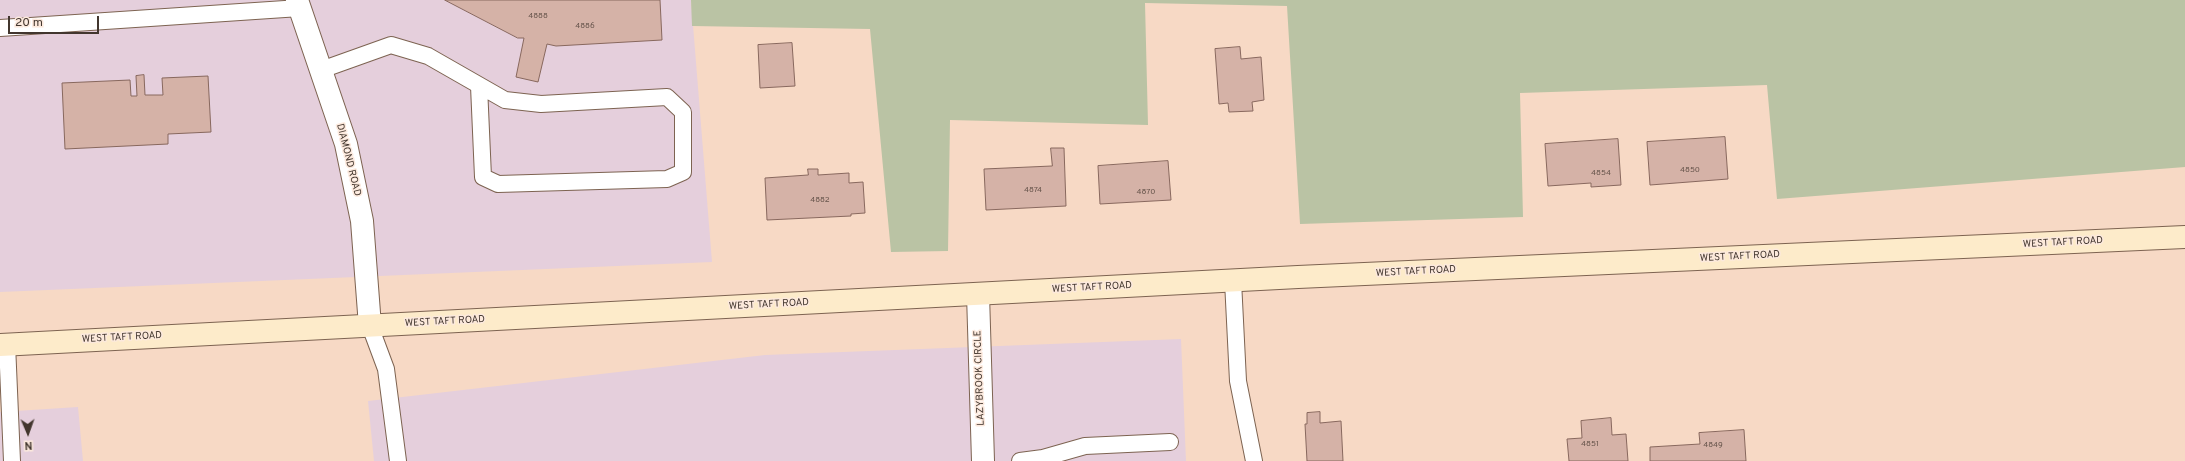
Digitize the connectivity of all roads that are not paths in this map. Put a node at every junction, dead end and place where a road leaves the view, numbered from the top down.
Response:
1 (299, 4) edge
2 (0, 28) edge
3 (321, 70) junction
4 (480, 86) junction
5 (2185, 237) edge
6 (1233, 281) junction
7 (978, 294) junction
8 (370, 326) junction
9 (4, 344) edge
10 (1170, 442) dead end
11 (12, 461) edge
12 (398, 461) edge
13 (983, 461) edge
14 (1020, 461) edge
15 (1254, 461) edge

1 - 2 lane
1 - 3 street, DIAMOND ROAD
3 - 4 lane
3 - 8 street, DIAMOND ROAD
4 - 4 lane
5 - 6 main road, WEST TAFT ROAD
6 - 7 main road, WEST TAFT ROAD
6 - 15 lane
7 - 8 main road, WEST TAFT ROAD
7 - 13 street, LAZYBROOK CIRCLE
8 - 9 main road, WEST TAFT ROAD
8 - 12 lane
9 - 11 lane
10 - 14 lane

